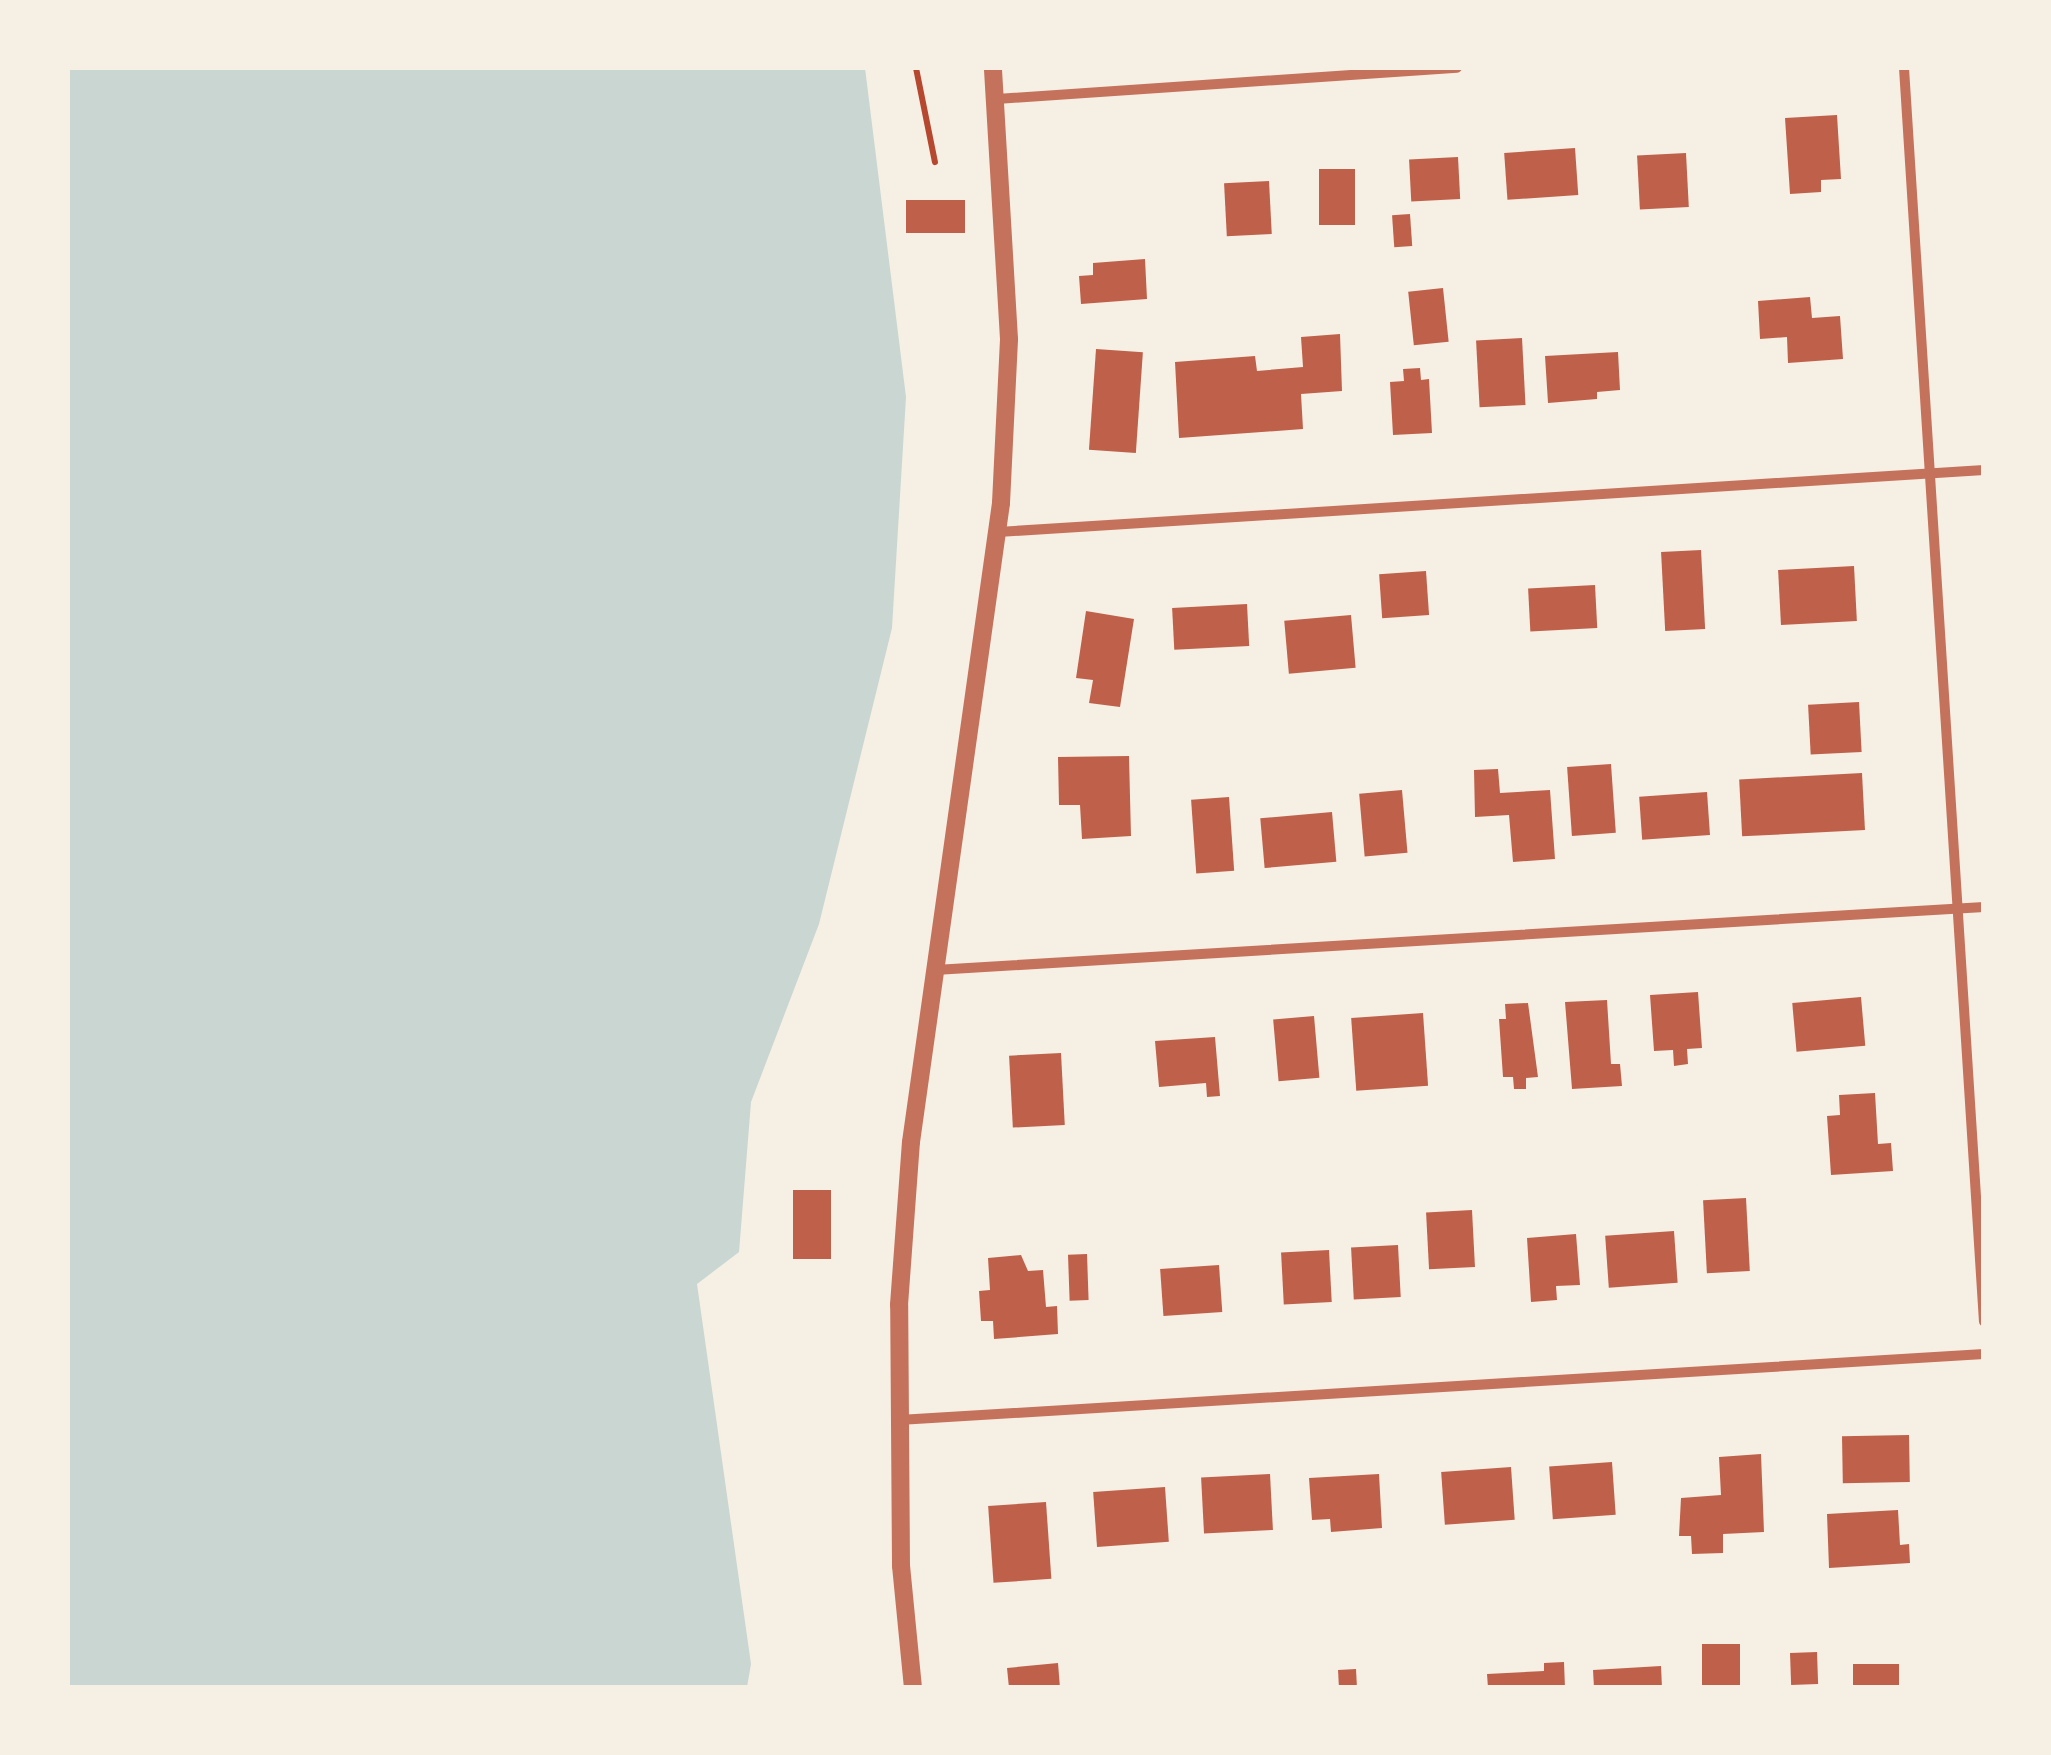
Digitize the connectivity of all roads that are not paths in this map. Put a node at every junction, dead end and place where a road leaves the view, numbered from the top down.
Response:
1 (993, 68) edge
2 (1457, 68) edge
3 (1904, 68) edge
4 (997, 98) junction
5 (1984, 470) edge
6 (1929, 472) junction
7 (998, 532) junction
8 (1984, 906) edge
9 (1958, 908) junction
10 (934, 970) junction
11 (1984, 1321) edge
12 (1984, 1354) edge
13 (898, 1420) junction
14 (913, 1688) edge

1 - 4 street
2 - 4 street
3 - 6 street
4 - 7 street
5 - 6 street
6 - 7 street
6 - 9 street
7 - 10 street
8 - 9 street
9 - 10 street
9 - 11 street
10 - 13 street
12 - 13 street
13 - 14 street

